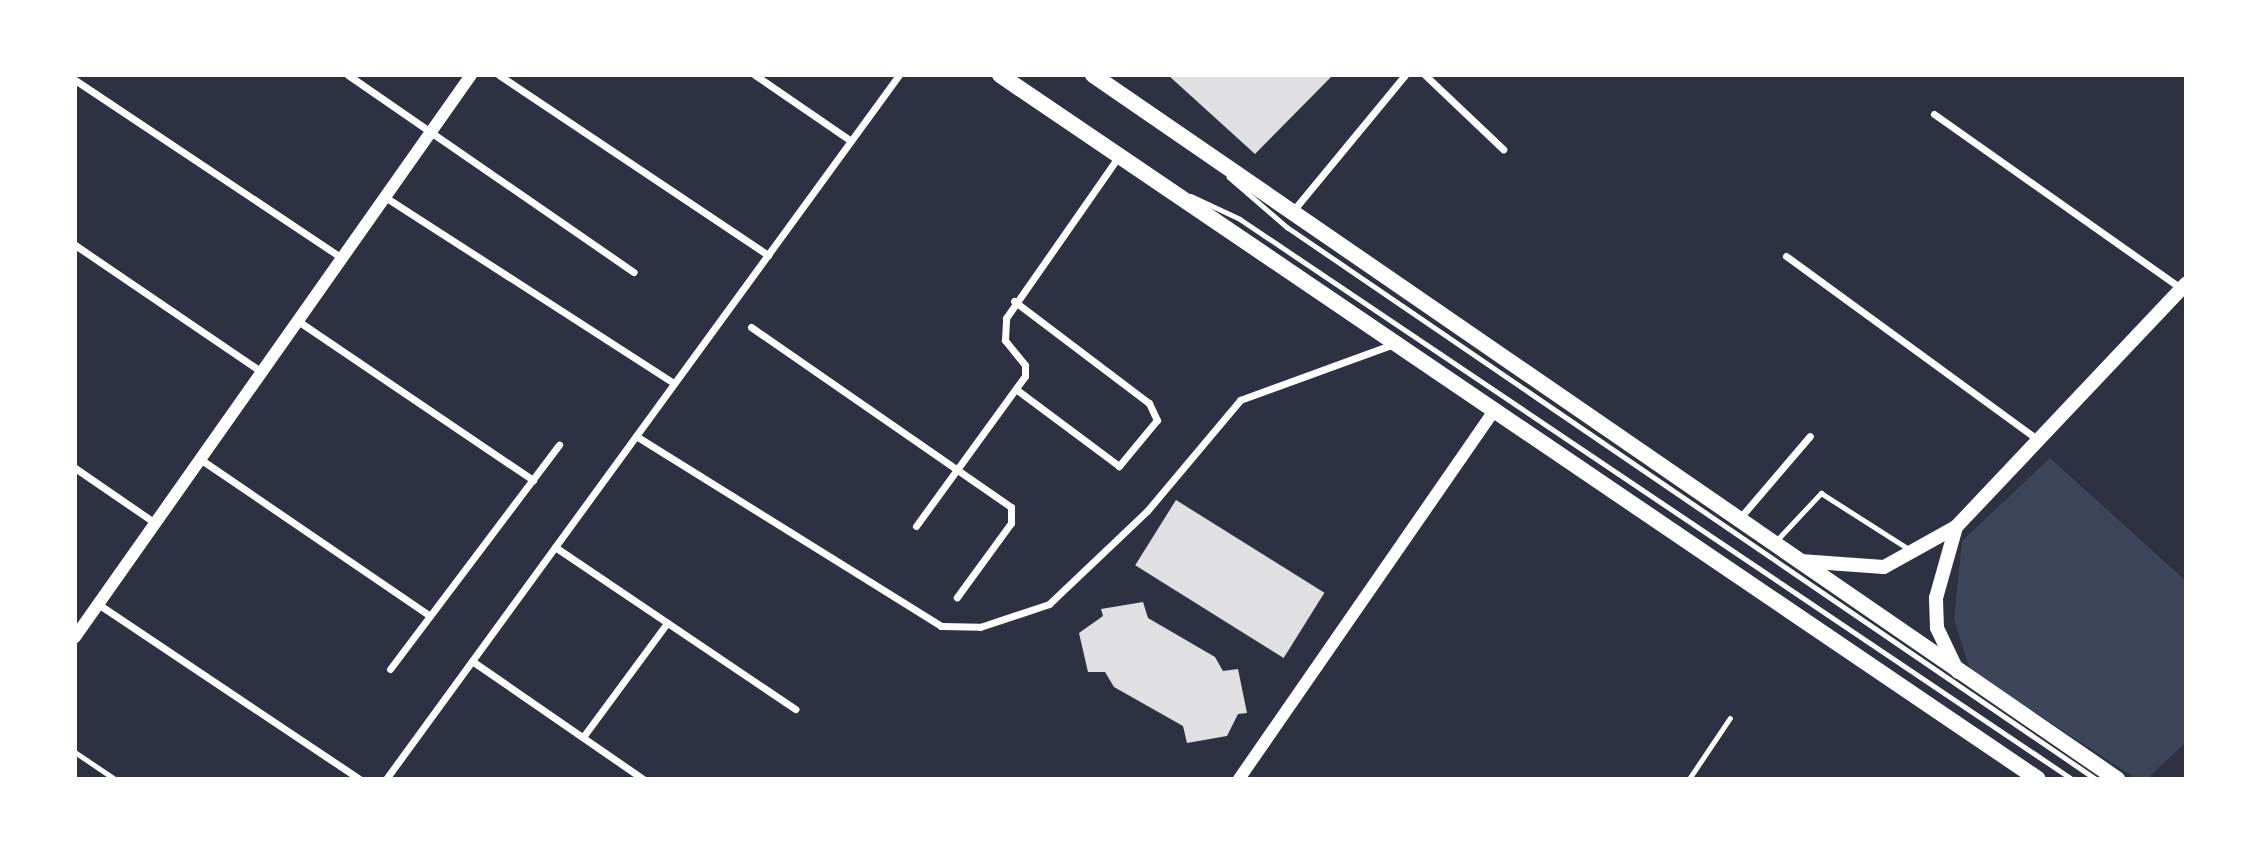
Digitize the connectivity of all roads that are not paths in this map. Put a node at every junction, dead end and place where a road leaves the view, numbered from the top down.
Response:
1 (348, 75) edge
2 (471, 75) edge
3 (499, 75) edge
4 (755, 75) edge
5 (899, 75) edge
6 (1000, 75) edge
7 (1093, 75) edge
8 (1405, 75) edge
9 (1424, 75) edge
10 (75, 80) edge
11 (1934, 114) dead end
12 (428, 135) junction
13 (851, 141) junction
14 (1503, 149) dead end
15 (1119, 155) junction
16 (1211, 157) junction
17 (1146, 174) junction
18 (385, 197) junction
19 (1291, 213) junction
20 (75, 245) edge
21 (768, 255) junction
22 (1786, 256) dead end
23 (342, 258) junction
24 (634, 272) dead end
25 (2184, 287) edge
26 (1014, 301) junction
27 (298, 321) junction
28 (751, 327) dead end
29 (1395, 343) junction
30 (262, 372) junction
31 (674, 383) junction
32 (1017, 390) junction
33 (1494, 411) junction
34 (636, 436) junction
35 (1810, 436) dead end
36 (2038, 440) junction
37 (559, 445) dead end
38 (201, 459) junction
39 (75, 468) edge
40 (957, 470) junction
41 (533, 480) junction
42 (1737, 522) junction
43 (155, 523) junction
44 (916, 526) dead end
45 (1955, 527) junction
46 (1772, 546) junction
47 (555, 547) junction
48 (1916, 552) junction
49 (1791, 560) junction
50 (957, 597) dead end
51 (99, 604) junction
52 (430, 616) junction
53 (667, 623) junction
54 (75, 637) edge
55 (472, 661) junction
56 (390, 669) dead end
57 (1959, 673) junction
58 (795, 709) dead end
59 (1730, 718) dead end
60 (583, 737) junction
61 (75, 752) edge
62 (115, 779) edge
63 (359, 779) edge
64 (386, 779) edge
65 (643, 779) edge
66 (1239, 779) edge
67 (1689, 779) edge
68 (2038, 779) edge
69 (2071, 779) edge
70 (2096, 779) edge
71 (2117, 779) edge

1 - 12 street
2 - 12 street
3 - 21 street
4 - 13 street
5 - 13 street
6 - 15 main road
7 - 16 main road
8 - 19 street
9 - 14 street
10 - 23 street
11 - 25 street
12 - 18 street
12 - 24 street
13 - 21 street
15 - 17 main road
15 - 26 street
16 - 19 main road
16 - 70 lane
17 - 29 main road
17 - 69 lane
18 - 23 street
18 - 31 street
19 - 42 main road
20 - 30 street
21 - 31 street
22 - 36 street
23 - 27 street
25 - 36 main road
26 - 32 street
26 - 32 street
27 - 30 street
27 - 41 street
28 - 40 street
29 - 33 main road
29 - 34 street
30 - 38 street
31 - 34 street
32 - 40 street
33 - 66 street
33 - 68 main road
34 - 47 street
35 - 42 street
36 - 45 main road
37 - 41 street
38 - 43 street
38 - 52 street
39 - 43 street
40 - 44 street
40 - 50 street
41 - 52 street
42 - 46 main road
43 - 51 street
45 - 48 main road
45 - 57 main road
46 - 48 lane
46 - 49 main road
47 - 53 street
47 - 55 street
48 - 49 main road
49 - 57 main road
51 - 54 street
51 - 63 street
52 - 56 street
53 - 58 street
53 - 60 street
55 - 60 street
55 - 64 street
57 - 71 main road
59 - 67 lane
60 - 65 street
61 - 62 lane

